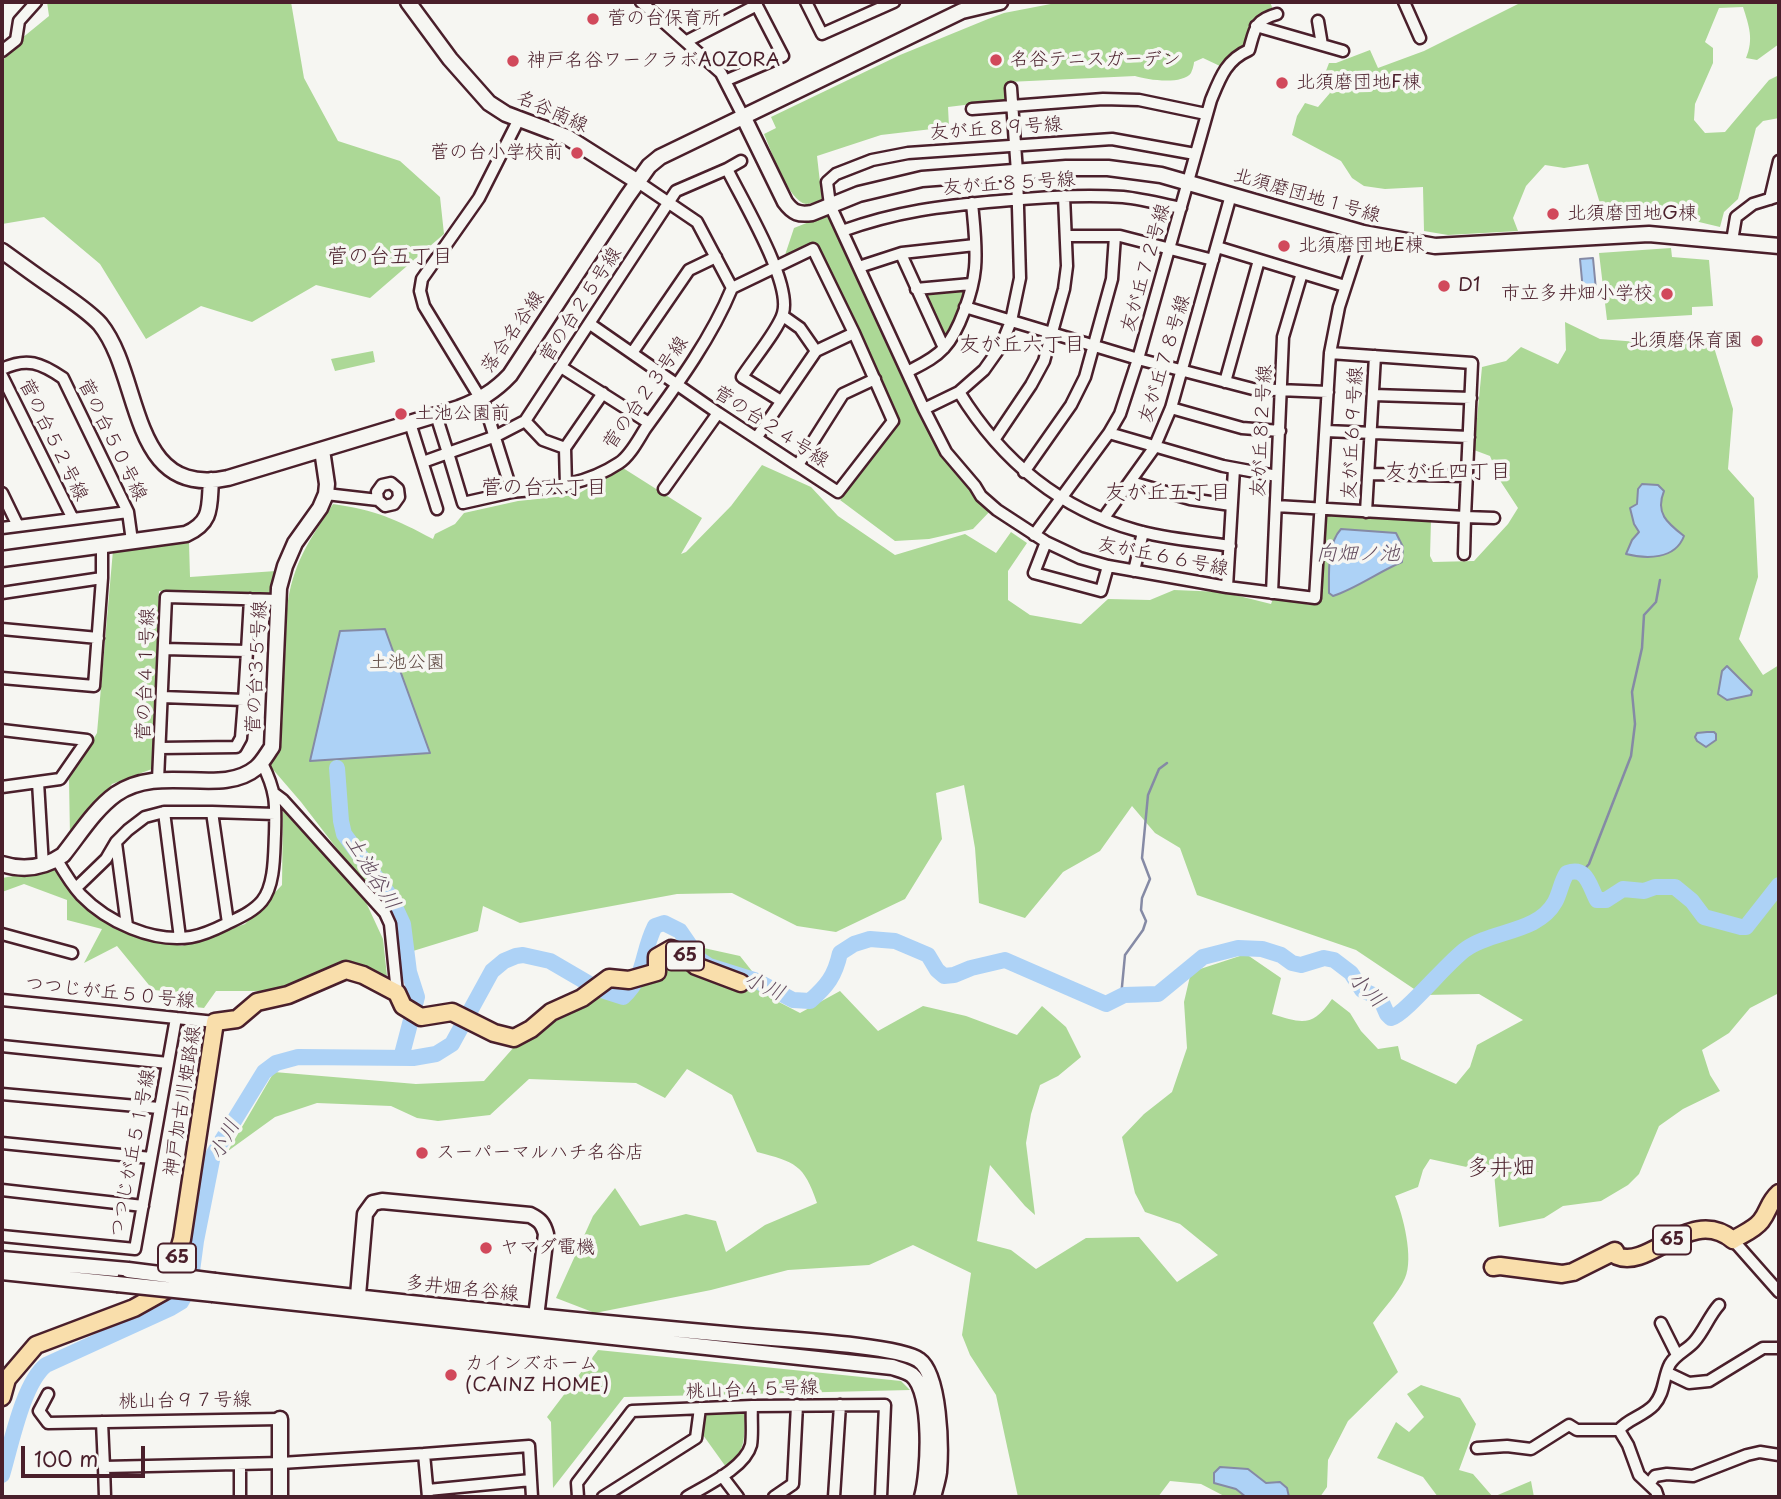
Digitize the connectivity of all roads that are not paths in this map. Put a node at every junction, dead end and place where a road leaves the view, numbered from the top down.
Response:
1 (36, 2) edge
2 (408, 2) edge
3 (657, 2) edge
4 (806, 2) edge
5 (894, 2) edge
6 (1000, 2) edge
7 (1404, 2) edge
8 (756, 3) edge
9 (644, 5) edge
10 (960, 6) edge
11 (1277, 14) dead end
12 (1318, 21) dead end
13 (1256, 26) junction
14 (1420, 38) dead end
15 (687, 41) junction
16 (1322, 45) junction
17 (2, 51) edge
18 (1343, 51) dead end
19 (727, 80) junction
20 (1011, 88) dead end
21 (1012, 106) junction
22 (972, 109) dead end
23 (1206, 114) junction
24 (743, 116) junction
25 (520, 119) junction
26 (1015, 145) junction
27 (1195, 154) junction
28 (741, 161) dead end
29 (1779, 162) edge
30 (727, 169) junction
31 (1017, 172) junction
32 (638, 182) junction
33 (1189, 182) junction
34 (1231, 195) junction
35 (1064, 197) junction
36 (1775, 197) edge
37 (1018, 199) junction
38 (669, 202) junction
39 (972, 203) junction
40 (831, 205) junction
41 (1181, 208) junction
42 (842, 231) junction
43 (1363, 233) junction
44 (1066, 236) junction
45 (1115, 236) junction
46 (1732, 241) junction
47 (975, 245) junction
48 (1779, 246) edge
49 (1217, 247) junction
50 (1170, 248) junction
51 (2, 251) edge
52 (901, 254) junction
53 (716, 257) junction
54 (1213, 260) junction
55 (1259, 260) junction
56 (776, 267) junction
57 (859, 267) junction
58 (1302, 273) junction
59 (971, 284) junction
60 (1345, 286) junction
61 (732, 288) junction
62 (916, 289) junction
63 (965, 307) junction
64 (783, 316) junction
65 (1011, 321) junction
66 (590, 324) junction
67 (854, 333) junction
68 (1052, 333) junction
69 (1094, 345) junction
70 (944, 348) junction
71 (816, 351) junction
72 (1330, 353) junction
73 (632, 354) junction
74 (1375, 356) junction
75 (1138, 359) junction
76 (561, 367) junction
77 (1181, 368) junction
78 (2, 369) edge
79 (907, 372) junction
80 (2, 376) edge
81 (875, 379) junction
82 (1225, 382) junction
83 (677, 385) junction
84 (959, 391) junction
85 (1282, 391) junction
86 (1328, 392) junction
87 (603, 393) junction
88 (1373, 395) junction
89 (1471, 398) junction
90 (481, 399) junction
91 (781, 401) junction
92 (1171, 408) junction
93 (924, 409) junction
94 (718, 413) junction
95 (436, 415) junction
96 (525, 421) junction
97 (410, 423) junction
98 (649, 423) junction
99 (1280, 431) junction
100 (1326, 431) junction
101 (1109, 433) junction
102 (1371, 434) junction
103 (496, 436) junction
104 (757, 437) junction
105 (1469, 437) junction
106 (994, 440) junction
107 (565, 447) junction
108 (1154, 448) junction
109 (322, 450) junction
110 (448, 453) junction
111 (423, 461) junction
112 (798, 465) junction
113 (1234, 469) junction
114 (1024, 472) junction
115 (1370, 474) junction
116 (1277, 476) junction
117 (1467, 476) junction
118 (211, 481) junction
119 (1131, 482) junction
120 (566, 486) junction
121 (664, 489) dead end
122 (512, 492) junction
123 (2, 494) edge
124 (326, 494) junction
125 (1059, 499) junction
126 (378, 500) dead end
127 (1231, 505) junction
128 (1276, 506) junction
129 (1321, 508) junction
130 (437, 509) dead end
131 (128, 512) junction
132 (1366, 512) junction
133 (1465, 517) junction
134 (1494, 518) dead end
135 (73, 519) junction
136 (1103, 519) junction
137 (18, 526) junction
138 (2, 528) edge
139 (1143, 532) junction
140 (1034, 535) junction
141 (132, 541) junction
142 (1046, 542) junction
143 (102, 546) junction
144 (1230, 546) junction
145 (1464, 554) dead end
146 (2, 559) edge
147 (1108, 566) junction
148 (1135, 571) junction
149 (102, 578) junction
150 (1227, 587) junction
151 (2, 593) edge
152 (1272, 593) junction
153 (250, 599) junction
154 (278, 600) junction
155 (2, 629) edge
156 (98, 638) junction
157 (164, 649) junction
158 (247, 651) junction
159 (2, 678) edge
160 (162, 697) junction
161 (243, 700) junction
162 (2, 730) edge
163 (160, 748) junction
164 (262, 763) junction
165 (158, 780) junction
166 (38, 782) junction
167 (2, 787) edge
168 (275, 793) junction
169 (164, 812) junction
170 (212, 812) junction
171 (275, 814) junction
172 (116, 842) junction
173 (50, 863) junction
174 (2, 864) edge
175 (76, 888) junction
176 (228, 923) junction
177 (127, 926) junction
178 (2, 934) edge
179 (180, 938) junction
180 (72, 953) dead end
181 (741, 983) dead end
182 (397, 993) junction
183 (2, 1000) edge
184 (176, 1018) junction
185 (215, 1021) junction
186 (2, 1046) edge
187 (168, 1063) junction
188 (2, 1094) edge
189 (159, 1108) junction
190 (2, 1143) edge
191 (151, 1158) junction
192 (2, 1190) edge
193 (1779, 1193) edge
194 (143, 1206) junction
195 (2, 1236) edge
196 (1733, 1240) junction
197 (2, 1259) edge
198 (1493, 1267) dead end
199 (2, 1272) edge
200 (214, 1288) junction
201 (1779, 1292) edge
202 (357, 1303) junction
203 (1719, 1305) dead end
204 (536, 1317) junction
205 (1661, 1322) dead end
206 (1779, 1348) edge
207 (1677, 1355) junction
208 (1668, 1373) junction
209 (48, 1394) dead end
210 (2, 1397) edge
211 (797, 1405) junction
212 (840, 1405) junction
213 (752, 1406) junction
214 (701, 1408) junction
215 (280, 1419) joint
216 (102, 1422) junction
217 (1619, 1430) junction
218 (1476, 1448) dead end
219 (425, 1454) junction
220 (1779, 1455) edge
221 (281, 1463) junction
222 (240, 1464) junction
223 (104, 1467) junction
224 (722, 1476) junction
225 (531, 1480) junction
226 (1649, 1484) junction
227 (428, 1494) edge
228 (105, 1497) edge
229 (240, 1497) edge
230 (279, 1497) edge
231 (532, 1497) edge
232 (578, 1497) edge
233 (603, 1497) edge
234 (687, 1497) edge
235 (738, 1497) edge
236 (774, 1497) edge
237 (834, 1497) edge
238 (881, 1497) edge
239 (922, 1497) edge
240 (933, 1497) edge
241 (1658, 1497) edge

1 - 17 street
2 - 25 street, 名谷南線
3 - 9 street
4 - 5 street
6 - 10 street, 落合名谷線
7 - 14 street
8 - 15 street
8 - 19 street
9 - 15 street
10 - 24 street, 落合名谷線
11 - 13 street
12 - 16 street
13 - 16 street
13 - 23 street, 友が丘７２号線
15 - 19 street
16 - 18 street
19 - 24 street
20 - 21 street
21 - 22 street
21 - 23 street
21 - 26 street
23 - 27 street, 友が丘７２号線
24 - 32 street, 落合名谷線
24 - 40 street, 北須磨団地１号線
25 - 32 street, 名谷南線
25 - 90 street
26 - 27 street, 友が丘８９号線
26 - 31 street
26 - 40 street, 友が丘８９号線
27 - 33 street, 友が丘７２号線
28 - 30 street, 菅の台２５号線
29 - 36 street
30 - 38 street, 菅の台２５号線
30 - 56 street
31 - 33 street, 北須磨団地１号線
31 - 37 street
31 - 40 street, 北須磨団地１号線
32 - 38 street
32 - 90 street, 落合名谷線
33 - 34 street, 北須磨団地１号線
33 - 41 street, 友が丘７２号線
34 - 43 street, 北須磨団地１号線
34 - 49 street, 友が丘７８号線
35 - 37 street, 友が丘８５号線
35 - 41 street, 友が丘８５号線
35 - 44 street
36 - 46 street
37 - 39 street, 友が丘８５号線
37 - 65 street
38 - 53 street
38 - 66 street, 菅の台２５号線
39 - 42 street, 友が丘８５号線
39 - 47 street
40 - 42 street, 友が丘６６号線
41 - 50 street, 友が丘７２号線
42 - 57 street, 友が丘６６号線
43 - 46 street, 北須磨団地１号線
43 - 60 street, 友が丘６６号線
44 - 45 street
44 - 68 street
45 - 50 street
45 - 69 street
46 - 48 street, 北須磨団地１号線
47 - 52 street
47 - 59 street
49 - 54 street, 友が丘７８号線
49 - 55 street
50 - 54 street
50 - 75 street, 友が丘７２号線
51 - 118 street, 落合名谷線
52 - 57 street
52 - 62 street
53 - 61 street
53 - 73 street
54 - 77 street, 友が丘７８号線
55 - 58 street
55 - 82 street
56 - 61 street, 菅の台２４号線
56 - 64 street
56 - 67 street, 菅の台２４号線
57 - 79 street, 友が丘６６号線
58 - 60 street
58 - 85 street, 友が丘８２号線
59 - 62 street
59 - 63 street
60 - 72 street, 友が丘６６号線
61 - 83 street, 菅の台２３号線
62 - 70 street
63 - 65 street
63 - 70 street
64 - 71 street
64 - 91 street
65 - 68 street
65 - 84 street
66 - 73 street, 菅の台２４号線
66 - 76 street, 菅の台２５号線
67 - 71 street
67 - 81 street, 菅の台２４号線
68 - 69 street
68 - 106 street
69 - 75 street
69 - 114 street
70 - 79 street
71 - 91 street
72 - 74 street
72 - 86 street, 友が丘６６号線
73 - 83 street, 菅の台２４号線
74 - 88 street, 友が丘６９号線
74 - 89 street
75 - 77 street
75 - 101 street, 友が丘７２号線
76 - 87 street
76 - 96 street, 菅の台２５号線
77 - 82 street
77 - 92 street, 友が丘７８号線
78 - 131 street, 菅の台５０号線
79 - 93 street, 友が丘６６号線
80 - 135 street, 菅の台５２号線
81 - 112 street
81 - 112 street, 菅の台２４号線
82 - 85 street
83 - 94 street, 菅の台２４号線
83 - 98 street, 菅の台２３号線
84 - 93 street
84 - 106 street
85 - 86 street
85 - 99 street, 友が丘８２号線
86 - 100 street, 友が丘６６号線
87 - 98 street
87 - 107 street
88 - 89 street
88 - 102 street, 友が丘６９号線
89 - 105 street
90 - 95 street, 落合名谷線
90 - 103 street
91 - 104 street
92 - 99 street
92 - 108 street, 友が丘７８号線
93 - 140 street, 友が丘６６号線
94 - 104 street, 菅の台２４号線
94 - 121 street
95 - 97 street, 落合名谷線
95 - 110 street
96 - 103 street, 菅の台２５号線
96 - 107 street
97 - 109 street, 落合名谷線
97 - 111 street
98 - 120 street, 菅の台２３号線
99 - 116 street, 友が丘８２号線
100 - 102 street
100 - 129 street, 友が丘６６号線
101 - 108 street
101 - 125 street, 友が丘７２号線
102 - 105 street
102 - 115 street, 友が丘６９号線
103 - 110 street, 菅の台２５号線
103 - 122 street
104 - 112 street, 菅の台２４号線
105 - 117 street
106 - 114 street
107 - 120 street
108 - 113 street
108 - 119 street, 友が丘７８号線
109 - 118 street, 落合名谷線
109 - 124 street
110 - 111 street, 菅の台２５号線
110 - 122 street
111 - 130 street
113 - 116 street
113 - 127 street
114 - 125 street
115 - 117 street
115 - 132 street, 友が丘６９号線
116 - 128 street, 友が丘８２号線
117 - 133 street
118 - 141 street
119 - 127 street
119 - 136 street, 友が丘７８号線
120 - 122 street, 菅の台２３号線
123 - 137 street
124 - 126 street
124 - 154 street, 菅の台３５号線
125 - 136 street
125 - 140 street, 友が丘７２号線
127 - 144 street
128 - 129 street
128 - 152 street, 友が丘８２号線
129 - 132 street
129 - 152 street, 友が丘６６号線
131 - 135 street
131 - 141 street, 菅の台５０号線
132 - 133 street
133 - 134 street
133 - 145 street
135 - 137 street
136 - 139 street
137 - 138 street
139 - 144 street
139 - 148 street
140 - 142 street, 友が丘６６号線
141 - 143 street
142 - 147 street, 友が丘６６号線
142 - 147 street
143 - 146 street
143 - 149 street
144 - 150 street
147 - 148 street, 友が丘６６号線
148 - 150 street, 友が丘６６号線
149 - 151 street
149 - 156 street
150 - 152 street, 友が丘６６号線
153 - 154 street, 菅の台４１号線
153 - 157 street, 菅の台４１号線
153 - 158 street
154 - 164 street, 菅の台３５号線
155 - 156 street
156 - 159 street
157 - 158 street
157 - 160 street, 菅の台４１号線
158 - 161 street
160 - 161 street
160 - 163 street, 菅の台４１号線
161 - 163 street
162 - 166 street
163 - 165 street, 菅の台４１号線
164 - 165 street, 菅の台３５号線
164 - 168 street
165 - 173 street, 菅の台３５号線
166 - 167 street
166 - 173 street
168 - 171 street
168 - 182 street
169 - 170 street
169 - 172 street
169 - 179 street
170 - 171 street
170 - 176 street
171 - 176 street
172 - 175 street
172 - 177 street
173 - 174 street
173 - 175 street
175 - 177 street
176 - 179 street
177 - 179 street
178 - 180 street
181 - 182 main road, 神戸加古川姫路線 / 65
182 - 185 main road, 神戸加古川姫路線 / 65
183 - 184 street, つつじが丘５０号線
184 - 185 street, つつじが丘５０号線
184 - 187 street, つつじが丘５１号線
185 - 210 main road, 神戸加古川姫路線 / 65
186 - 187 street
187 - 189 street, つつじが丘５１号線
188 - 189 street
189 - 191 street, つつじが丘５１号線
190 - 191 street
191 - 194 street, つつじが丘５１号線
192 - 194 street
193 - 196 main road
194 - 195 street, つつじが丘５１号線
196 - 198 main road, 65
196 - 201 street
197 - 200 street, 多井畑名谷線, bridge
199 - 200 street, 多井畑名谷線, bridge
200 - 202 street, 多井畑名谷線
202 - 204 street, 多井畑名谷線
202 - 204 street
202 - 239 street, 多井畑名谷線
203 - 207 street
204 - 240 street, 多井畑名谷線
205 - 207 street
206 - 208 street
207 - 208 street
208 - 217 street
209 - 216 street, 桃山台９７号線
211 - 212 street, 桃山台４５号線
211 - 213 street, 桃山台４５号線
211 - 236 street
212 - 237 street
212 - 238 street, 桃山台４５号線
213 - 214 street, 桃山台４５号線
213 - 224 street
214 - 232 street, 桃山台４５号線
214 - 233 street
215 - 216 street, 桃山台９７号線
215 - 221 street, 桃山台９７号線
216 - 223 street
217 - 218 street
217 - 226 street
219 - 221 street
219 - 225 street
219 - 227 street
220 - 226 street
221 - 222 street
221 - 230 street, 桃山台９７号線
222 - 223 street
222 - 229 street
223 - 228 street
224 - 234 street
224 - 235 street
225 - 227 street
225 - 231 street
226 - 241 street

